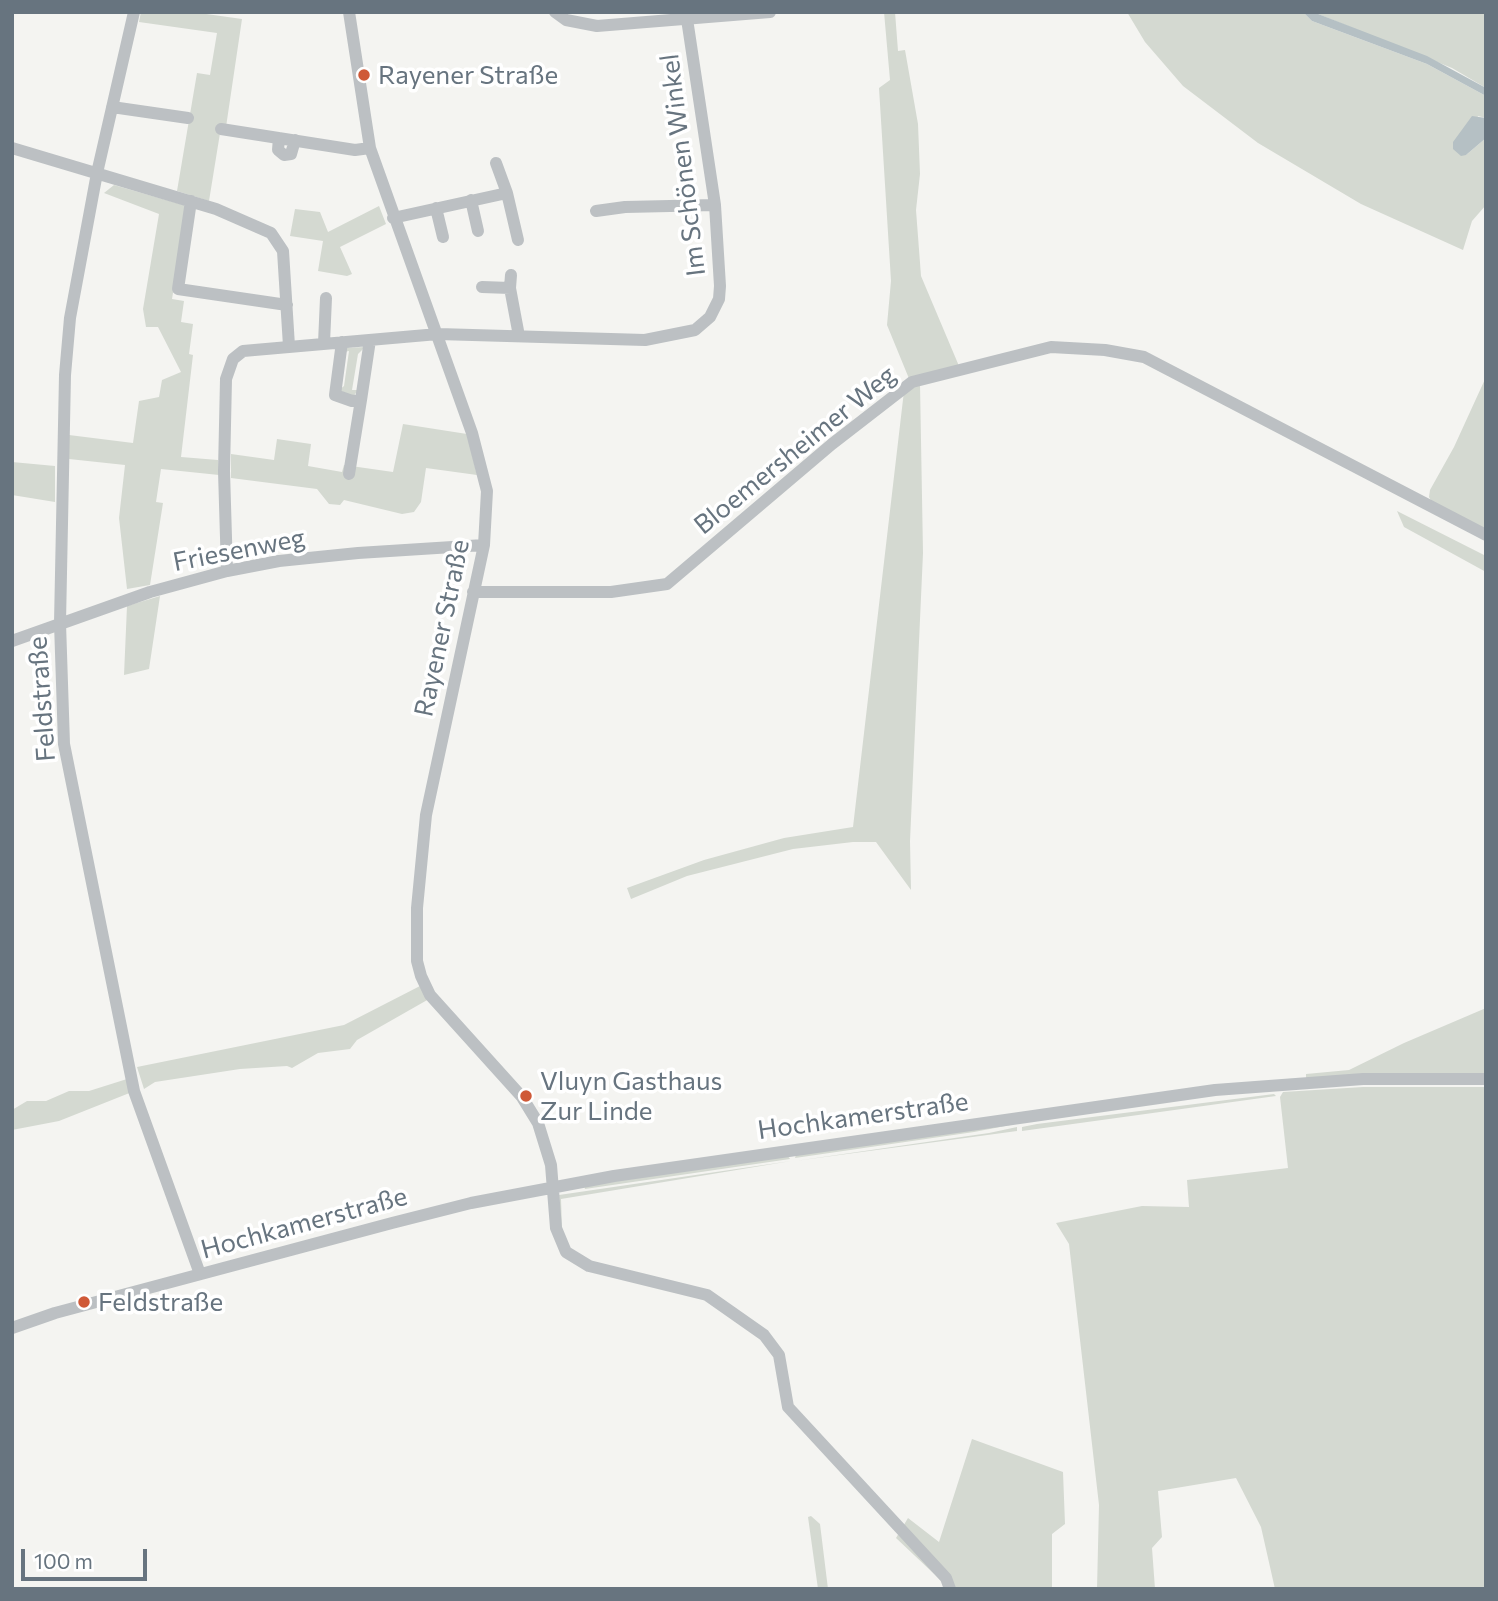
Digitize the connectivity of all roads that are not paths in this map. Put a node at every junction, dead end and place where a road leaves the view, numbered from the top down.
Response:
1 (134, 12) edge
2 (349, 12) edge
3 (555, 12) edge
4 (769, 12) edge
5 (687, 19) junction
6 (112, 107) junction
7 (188, 118) dead end
8 (221, 129) dead end
9 (12, 148) edge
10 (370, 148) junction
11 (496, 163) dead end
12 (97, 173) junction
13 (507, 193) junction
14 (191, 201) junction
15 (471, 201) junction
16 (715, 205) junction
17 (436, 208) junction
18 (596, 212) dead end
19 (393, 218) junction
20 (478, 231) dead end
21 (443, 237) dead end
22 (518, 240) dead end
23 (482, 288) dead end
24 (326, 298) dead end
25 (287, 305) junction
26 (438, 334) junction
27 (519, 335) junction
28 (370, 340) junction
29 (342, 342) junction
30 (324, 343) junction
31 (289, 346) junction
32 (361, 400) junction
33 (349, 474) dead end
34 (1486, 535) edge
35 (484, 545) junction
36 (227, 571) junction
37 (473, 592) junction
38 (60, 623) junction
39 (12, 641) edge
40 (1486, 1079) edge
41 (553, 1187) junction
42 (200, 1274) junction
43 (12, 1328) edge
44 (950, 1589) edge

1 - 6 street, Feldstraße
2 - 10 street, Rayener Straße
3 - 5 street
4 - 5 street
5 - 16 street, Im Schönen Winkel
6 - 7 street
6 - 12 street, Feldstraße
8 - 10 street
9 - 12 street
10 - 19 street, Rayener Straße
11 - 13 street
12 - 14 street
12 - 38 street, Feldstraße
13 - 15 street
13 - 22 street
14 - 25 street
14 - 25 street
15 - 17 street
15 - 20 street
16 - 18 street
16 - 27 street, Im Schönen Winkel
17 - 19 street
17 - 21 street
19 - 26 street, Rayener Straße
23 - 27 street
24 - 30 street
25 - 31 street
26 - 27 street, Im Schönen Winkel
26 - 28 street, Im Schönen Winkel
26 - 35 street, Rayener Straße
28 - 29 street, Im Schönen Winkel
28 - 32 street
29 - 30 street, Im Schönen Winkel
29 - 32 street
30 - 31 street, Im Schönen Winkel
31 - 36 street, Im Schönen Winkel
32 - 33 street
34 - 37 street, Bloemersheimer Weg
35 - 36 street, Friesenweg
35 - 37 street, Rayener Straße
36 - 38 street, Friesenweg
37 - 41 street, Rayener Straße
38 - 39 street, Friesenweg
38 - 42 street, Feldstraße
40 - 41 street, Hochkamerstraße
41 - 42 street, Hochkamerstraße
41 - 44 street, Rayener Straße
42 - 43 street, Hochkamerstraße

